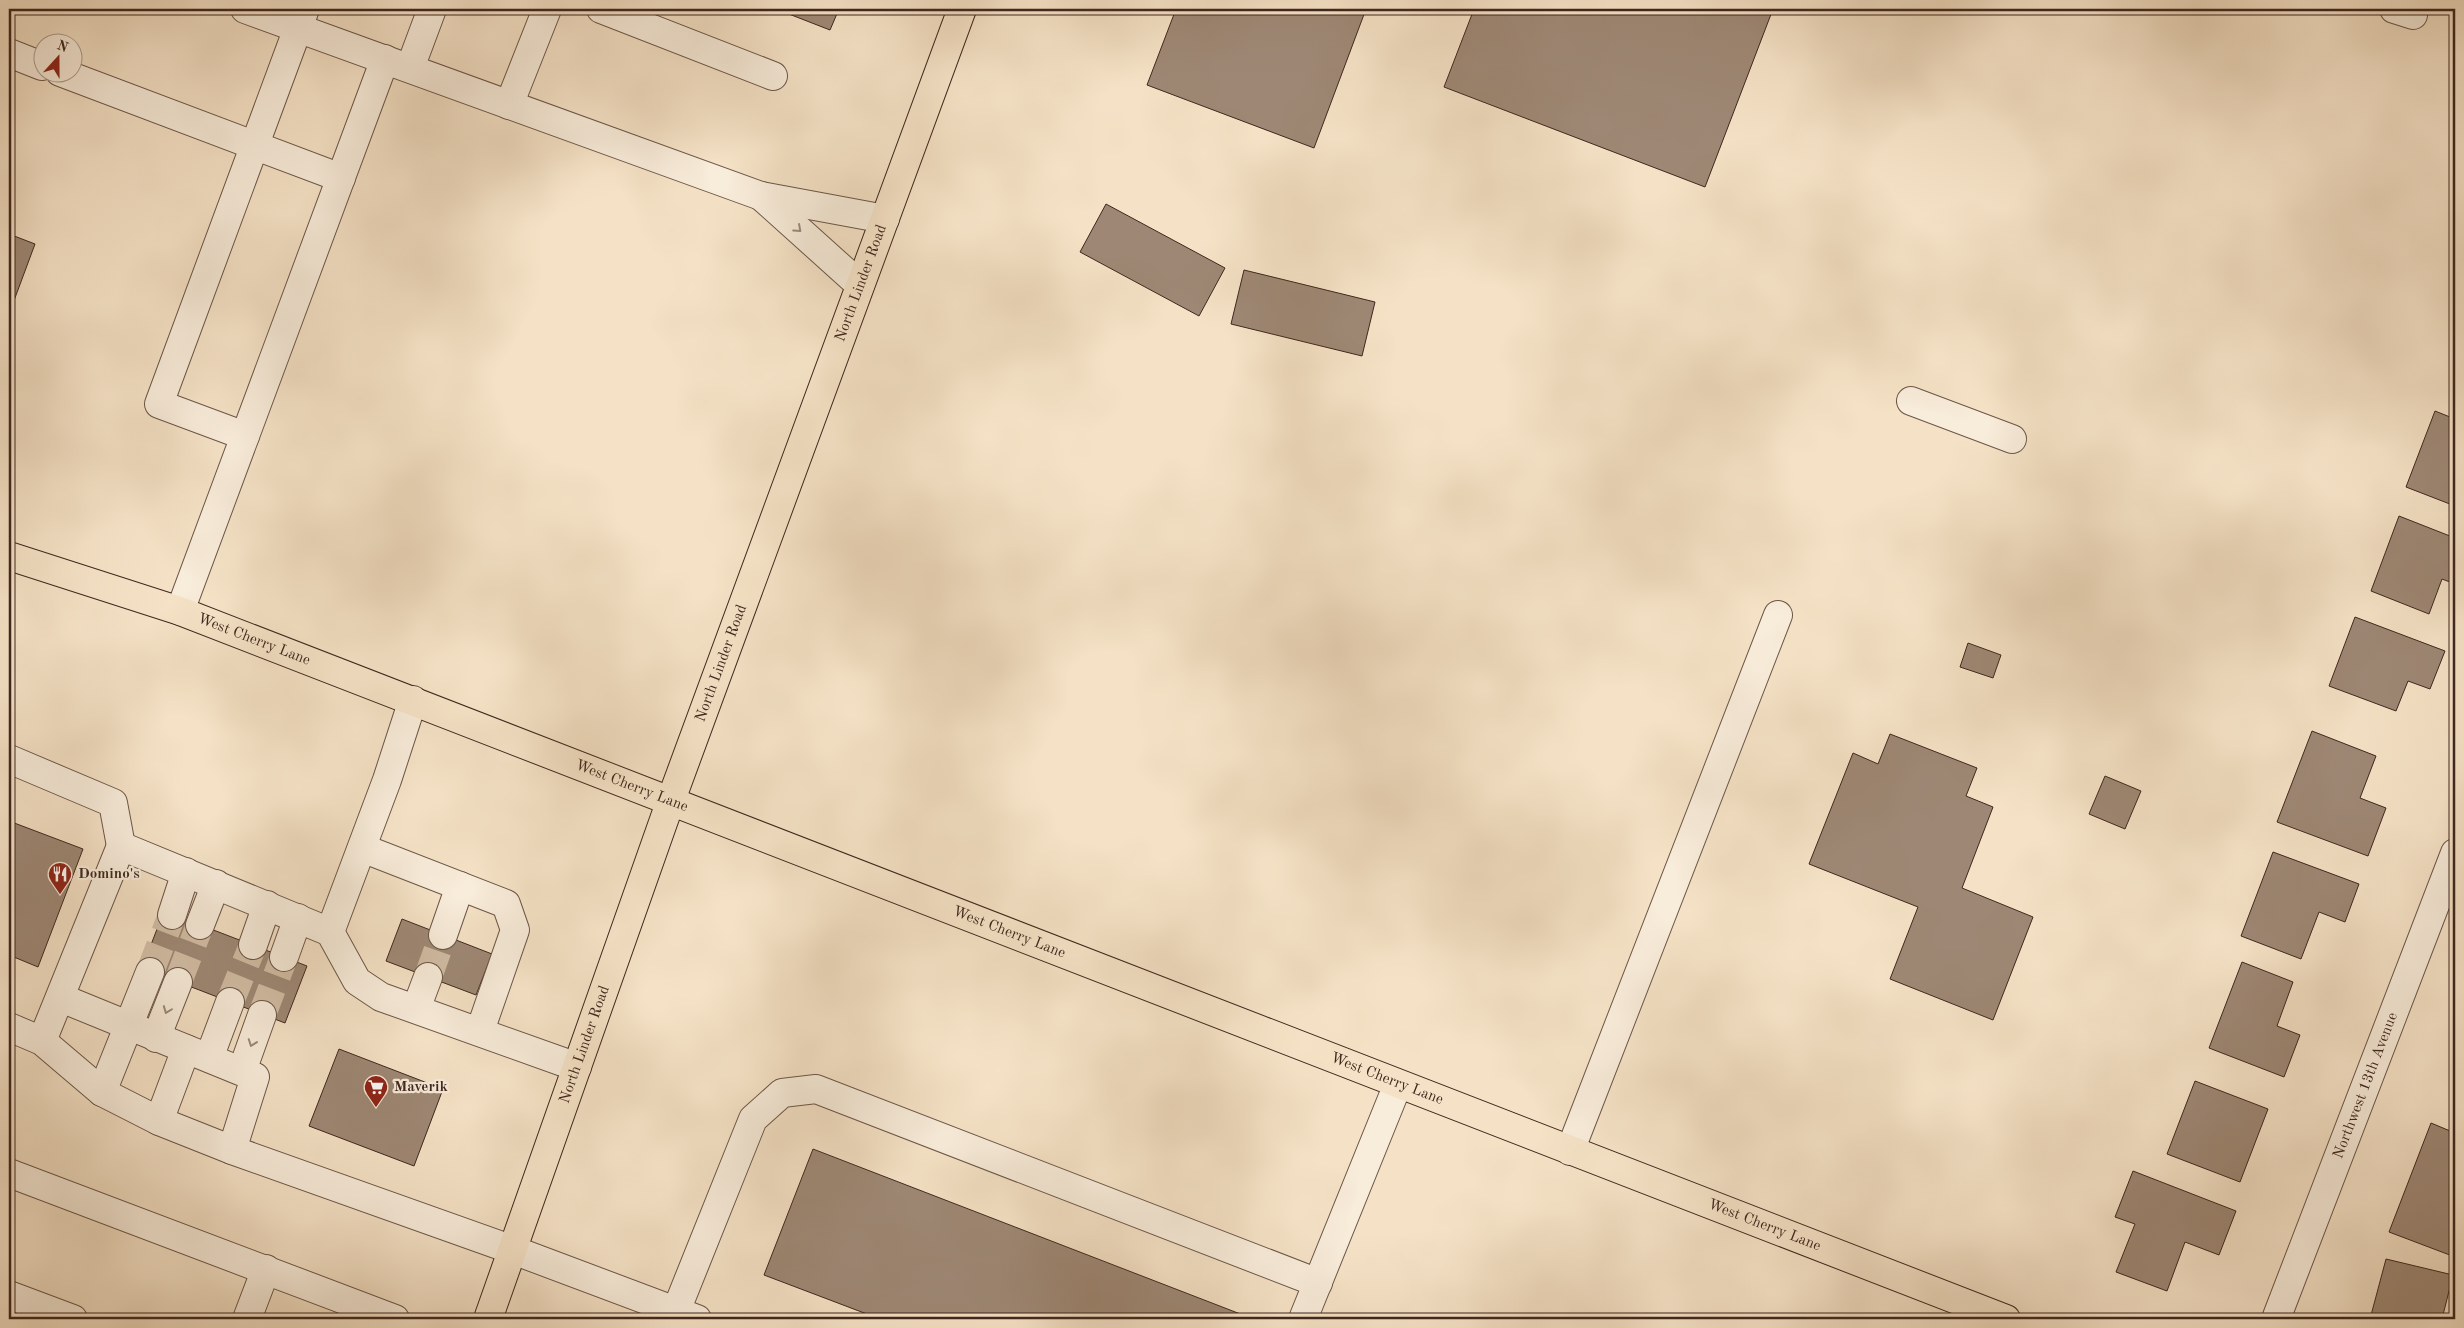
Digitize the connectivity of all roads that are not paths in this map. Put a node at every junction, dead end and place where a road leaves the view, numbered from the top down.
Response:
1 (245, 9) edge
2 (432, 9) edge
3 (547, 9) edge
4 (601, 9) edge
5 (962, 9) edge
6 (302, 19) edge
7 (9, 53) edge
8 (385, 59) junction
9 (32, 62) edge
10 (410, 68) junction
11 (773, 76) dead end
12 (82, 80) edge
13 (510, 104) junction
14 (254, 146) junction
15 (341, 178) junction
16 (761, 196) junction
17 (885, 219) junction
18 (860, 285) junction
19 (1911, 401) dead end
20 (246, 436) junction
21 (2012, 439) dead end
22 (9, 556) edge
23 (180, 611) junction
24 (1778, 615) dead end
25 (413, 700) junction
26 (9, 759) edge
27 (671, 800) junction
28 (121, 846) junction
29 (362, 848) junction
30 (2455, 853) edge
31 (186, 872) junction
32 (216, 884) junction
33 (460, 886) junction
34 (267, 905) junction
35 (172, 914) tunnel mouth
36 (298, 918) junction
37 (200, 926) tunnel mouth
38 (330, 932) junction
39 (443, 935) tunnel mouth
40 (253, 946) tunnel mouth
41 (284, 958) tunnel mouth
42 (150, 972) tunnel mouth
43 (428, 977) tunnel mouth
44 (178, 982) tunnel mouth
45 (61, 998) junction
46 (230, 1002) tunnel mouth
47 (416, 1009) junction
48 (262, 1015) tunnel mouth
49 (9, 1027) edge
50 (129, 1027) junction
51 (480, 1031) junction
52 (156, 1038) junction
53 (42, 1041) junction
54 (197, 1054) junction
55 (577, 1067) junction
56 (242, 1071) junction
57 (1398, 1084) junction
58 (102, 1092) junction
59 (160, 1121) junction
60 (232, 1150) junction
61 (1570, 1151) junction
62 (9, 1173) edge
63 (513, 1250) junction
64 (266, 1269) junction
65 (1318, 1283) junction
66 (9, 1295) edge
67 (687, 1315) edge
68 (73, 1319) edge
69 (247, 1319) edge
70 (395, 1319) edge
71 (488, 1319) edge
72 (1303, 1319) edge
73 (2006, 1319) edge
74 (2276, 1319) edge

1 - 6 street
2 - 10 street
3 - 13 street
4 - 11 street
5 - 17 main road, North Linder Road
6 - 8 street
6 - 14 street
7 - 9 street
8 - 10 street
8 - 15 street
10 - 13 street
12 - 14 street
13 - 16 street
14 - 15 street
14 - 20 street
15 - 20 street
16 - 17 street
16 -> 18 street
17 - 18 main road, North Linder Road
18 - 27 main road, North Linder Road
19 - 21 street
20 - 23 street
22 - 23 main road, West Cherry Lane
23 - 25 main road, West Cherry Lane
24 - 61 street
25 - 27 main road, West Cherry Lane
25 - 29 street
26 - 28 street
27 - 55 main road, North Linder Road
27 - 57 main road, West Cherry Lane
28 - 31 street
28 - 45 street
29 - 33 street
29 - 38 street
30 - 74 street, Northwest 13th Avenue
31 - 32 street
31 - 35 street
32 - 34 street
32 - 37 street
33 - 39 street
33 - 51 street
34 - 36 street
34 - 40 street
36 - 38 street
36 - 41 street
38 - 47 street
42 - 50 street
43 - 47 street
44 -> 52 street
45 - 50 street
45 - 53 street
46 - 54 street
47 - 51 street
48 -> 56 street
49 - 53 street
50 - 52 street
50 - 58 street
51 - 55 street
52 - 54 street
53 - 58 street
54 - 56 street
54 - 59 street
55 - 63 main road, North Linder Road
56 - 60 street
57 - 61 main road, West Cherry Lane
57 - 65 street
58 - 59 street
59 - 60 street
60 - 63 street
61 - 73 main road, West Cherry Lane
62 - 64 street
63 - 67 street
63 - 71 main road, North Linder Road
64 - 69 street
64 - 70 street
65 - 67 street
65 - 72 street
66 - 68 street

